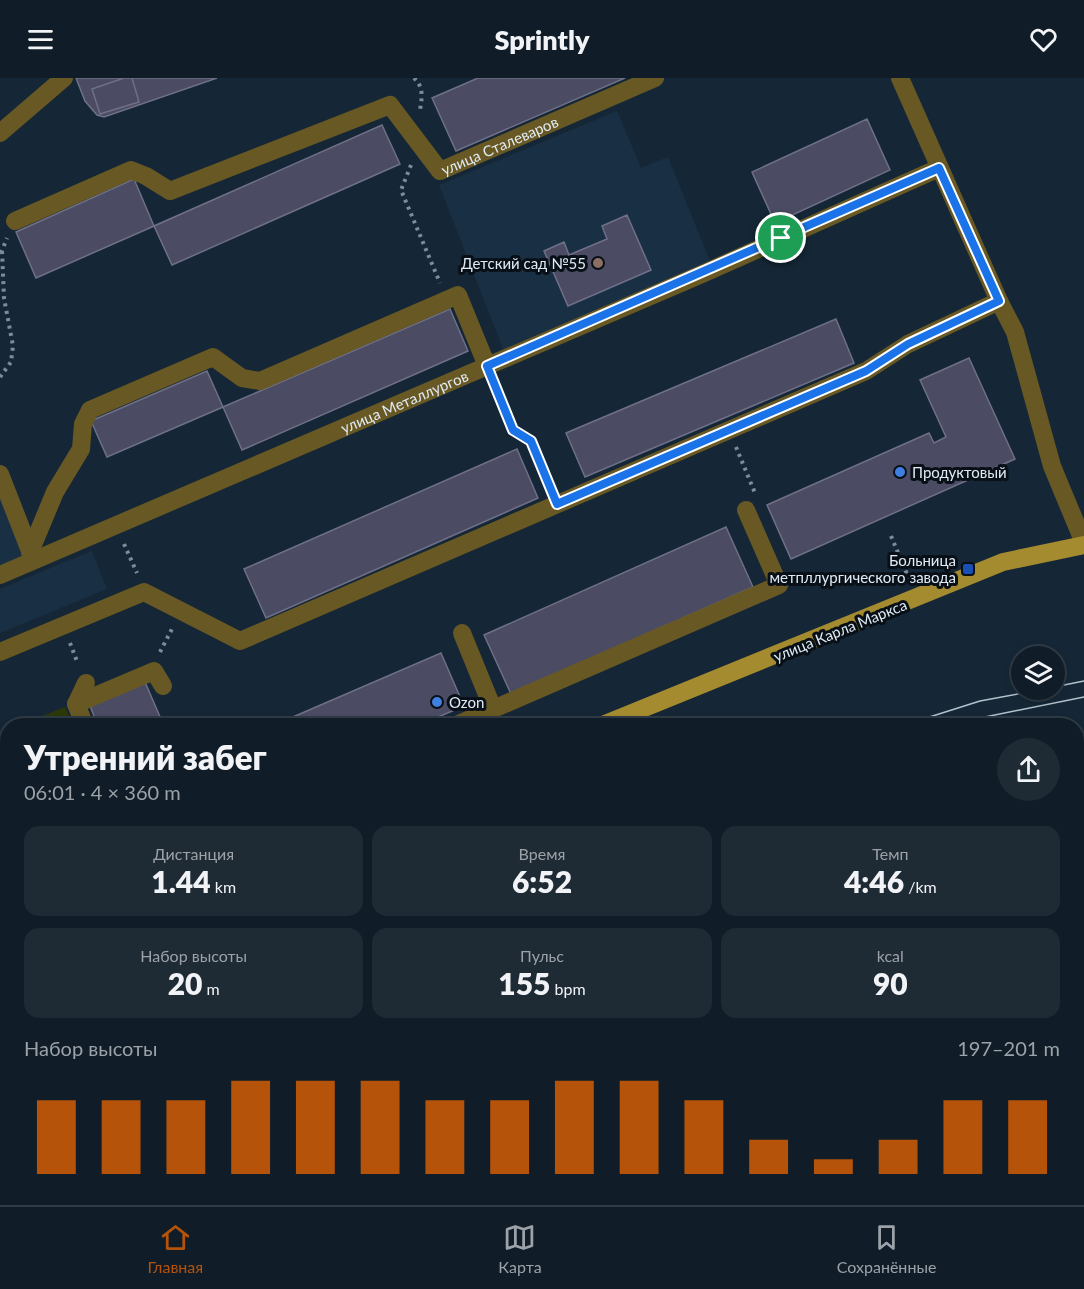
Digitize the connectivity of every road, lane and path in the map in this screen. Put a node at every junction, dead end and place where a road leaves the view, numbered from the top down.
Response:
1 (64, 78) edge
2 (655, 78) edge
3 (900, 78) edge
4 (0, 133) edge
5 (939, 168) junction
6 (401, 189) dead end
7 (15, 221) dead end
8 (2, 251) dead end
9 (435, 271) dead end
10 (999, 301) junction
11 (487, 366) junction
12 (0, 377) edge
13 (729, 430) junction
14 (0, 474) edge
15 (557, 504) junction
16 (753, 506) joint
17 (116, 524) junction
18 (891, 536) dead end
19 (1084, 544) edge
20 (32, 556) junction
21 (0, 575) edge
22 (139, 579) dead end
23 (917, 599) junction
24 (184, 612) junction
25 (63, 626) junction
26 (462, 633) dead end
27 (0, 652) edge
28 (158, 679) joint
29 (86, 683) joint
30 (76, 704) junction
31 (493, 709) junction
32 (82, 718) edge
33 (472, 718) edge
34 (620, 718) edge

1 - 4 street
2 - 7 street, улица Сталеваров
3 - 5 street
5 - 10 street
5 - 11 street, улица Металлургов
6 - 9 path
8 - 12 path
10 - 13 street
10 - 19 street
11 - 15 path
11 - 17 street, улица Металлургов
11 - 20 street
13 - 15 street
13 - 16 path
14 - 20 street
15 - 24 street
16 - 31 street
17 - 20 street, улица Металлургов
17 - 22 path
18 - 23 path
19 - 23 main road, улица Карла Маркса
20 - 21 street, улица Металлургов
23 - 34 main road, улица Карла Маркса
24 - 25 street
24 - 28 path
25 - 27 street
25 - 29 path
26 - 31 street
28 - 30 street
29 - 30 street
30 - 32 street
31 - 33 street

